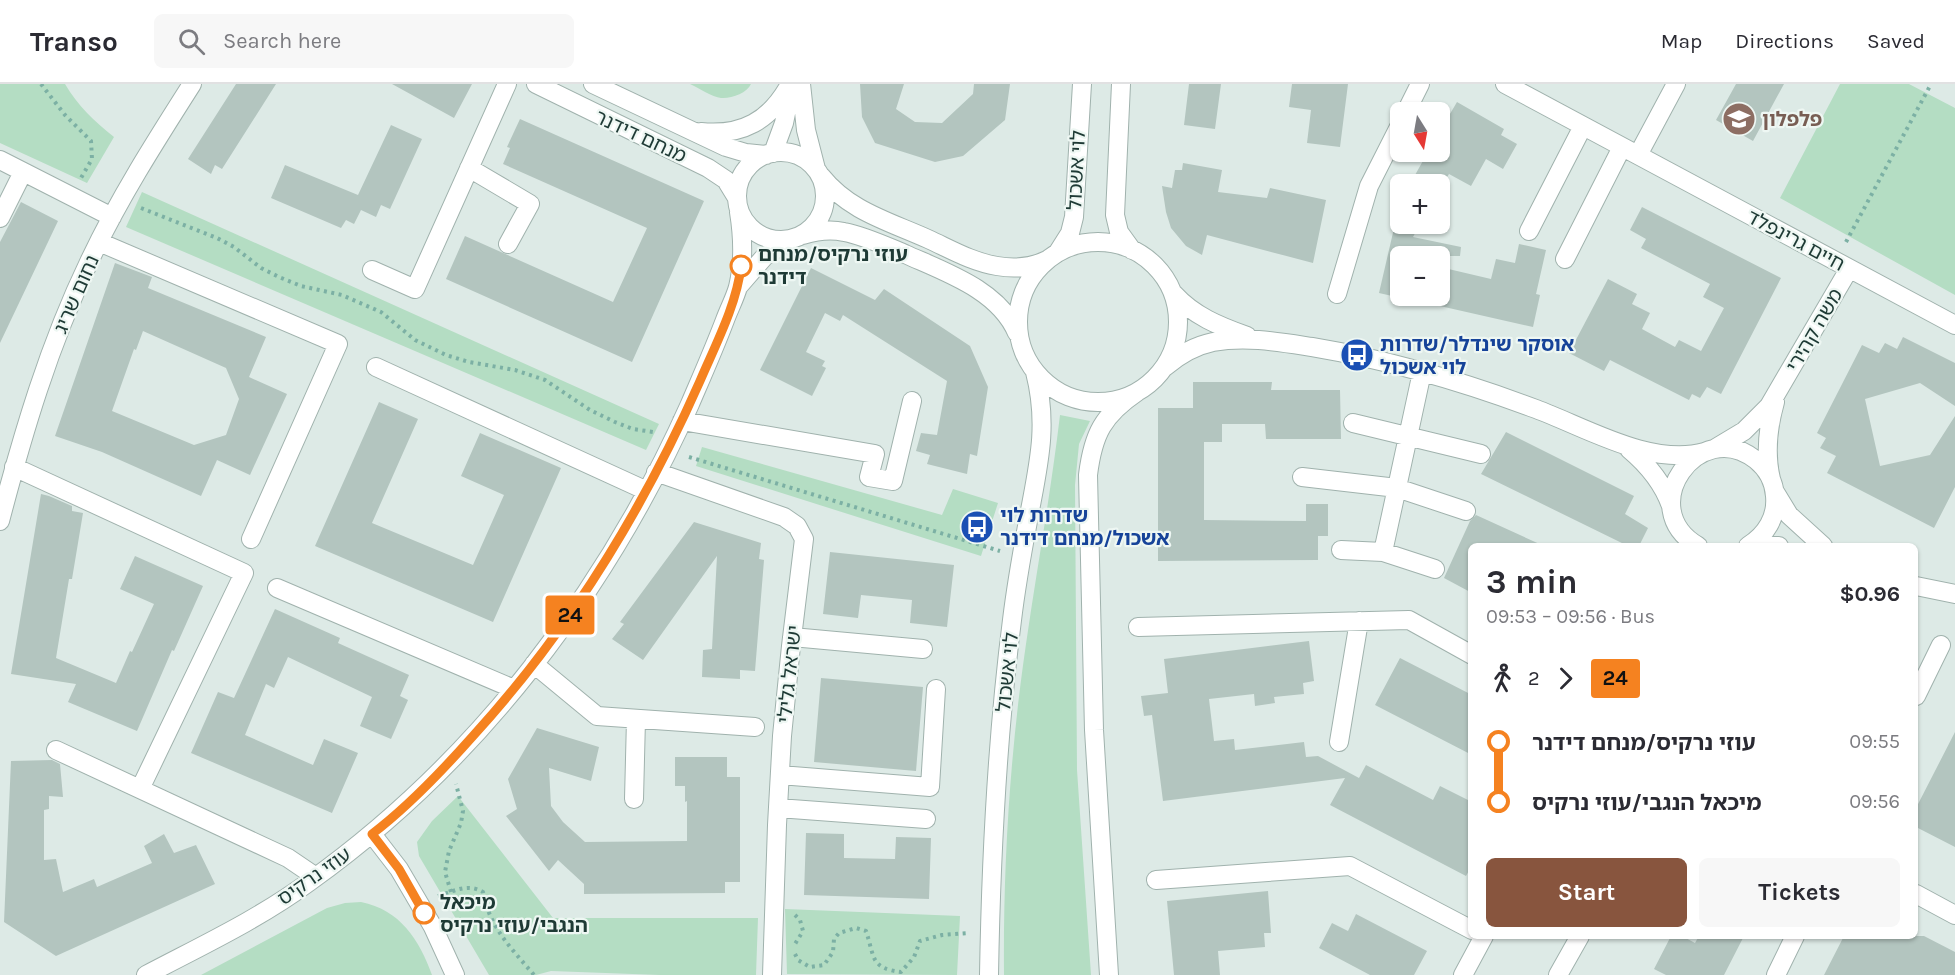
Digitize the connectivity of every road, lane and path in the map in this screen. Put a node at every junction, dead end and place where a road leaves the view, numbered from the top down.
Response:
1 (41, 84) edge
2 (192, 84) edge
3 (507, 84) edge
4 (536, 84) edge
5 (593, 84) edge
6 (791, 84) edge
7 (801, 84) edge
8 (1082, 84) edge
9 (1121, 84) edge
10 (1420, 84) edge
11 (1505, 84) edge
12 (1676, 84) edge
13 (1931, 84) edge
14 (1411, 102) edge
15 (677, 125) junction
16 (1583, 126) junction
17 (1390, 145) edge
18 (1630, 151) junction
19 (769, 154) junction
20 (0, 160) edge
21 (469, 168) junction
22 (23, 172) junction
23 (818, 172) junction
24 (71, 196) junction
25 (121, 200) junction
26 (738, 205) junction
27 (0, 218) edge
28 (112, 218) junction
29 (1529, 231) dead end
30 (796, 237) junction
31 (99, 242) junction
32 (508, 244) dead end
33 (1132, 250) junction
34 (1053, 256) junction
35 (1565, 259) dead end
36 (1842, 265) junction
37 (372, 270) dead end
38 (737, 288) junction
39 (1174, 294) junction
40 (1336, 294) dead end
41 (1955, 326) edge
42 (1019, 338) junction
43 (1257, 339) junction
44 (376, 367) dead end
45 (1165, 367) junction
46 (1035, 372) junction
47 (1422, 372) junction
48 (1137, 392) junction
49 (1778, 392) junction
50 (912, 401) dead end
51 (1353, 423) dead end
52 (675, 435) junction
53 (1408, 436) junction
54 (1623, 444) junction
55 (1709, 451) junction
56 (1481, 454) dead end
57 (14, 467) junction
58 (656, 472) junction
59 (1302, 477) dead end
60 (1773, 486) junction
61 (1397, 488) junction
62 (647, 491) junction
63 (1466, 511) dead end
64 (1673, 514) junction
65 (0, 521) edge
66 (250, 539) dead end
67 (1677, 543) edge
68 (1695, 543) edge
69 (1753, 543) edge
70 (1819, 543) edge
71 (1341, 550) dead end
72 (1383, 552) junction
73 (1021, 558) junction
74 (1435, 569) dead end
75 (1918, 586) edge
76 (277, 588) dead end
77 (1955, 594) edge
78 (1359, 621) junction
79 (1138, 627) dead end
80 (792, 637) junction
81 (1941, 645) dead end
82 (923, 649) dead end
83 (1468, 653) edge
84 (534, 664) junction
85 (514, 689) junction
86 (936, 689) dead end
87 (1918, 692) edge
88 (636, 719) junction
89 (755, 728) dead end
90 (1339, 742) dead end
91 (56, 750) dead end
92 (450, 762) junction
93 (780, 775) junction
94 (140, 789) junction
95 (634, 799) dead end
96 (778, 808) junction
97 (927, 819) dead end
98 (372, 834) junction
99 (316, 877) junction
100 (1156, 880) dead end
101 (451, 892) junction
102 (1918, 895) edge
103 (418, 902) junction
104 (774, 912) junction
105 (1955, 915) edge
106 (1468, 928) edge
107 (990, 932) junction
108 (1482, 939) edge
109 (1578, 939) edge
110 (1794, 939) edge
111 (147, 975) edge
112 (455, 975) edge
113 (534, 975) edge
114 (772, 975) edge
115 (989, 975) edge
116 (1109, 975) edge
117 (1464, 975) edge
118 (1558, 975) edge
119 (1776, 975) edge

1 - 24 path
2 - 25 street, נחום שריג
3 - 21 street
4 - 26 street, מנחם דידנר
5 - 15 street, מנחם דידנר
6 - 15 street
6 - 19 street
7 - 23 street
8 - 34 street, לוי אשכול
9 - 33 street, לוי אשכול
10 - 14 street
11 - 16 street, חיים גרינפלד
12 - 18 street
13 - 36 path
15 - 19 street, מנחם דידנר
16 - 18 street, חיים גרינפלד
16 - 29 street
17 - 40 street
18 - 35 street
18 - 36 street, חיים גרינפלד
19 - 23 street
19 - 26 street
20 - 22 street
21 - 32 street
21 - 37 street
22 - 24 street
22 - 27 street
23 - 30 street
23 - 34 street
24 - 28 street
25 - 28 street, נחום שריג
25 - 52 path
26 - 30 street
26 - 38 street, עוזי נרקיס
28 - 31 street, נחום שריג
30 - 38 street, עוזי נרקיס
30 - 42 street
31 - 57 street, נחום שריג
31 - 66 street
33 - 34 street
33 - 39 street
34 - 42 street
36 - 41 street, חיים גרינפלד
36 - 49 street, משה קהירי
38 - 52 street, עוזי נרקיס
39 - 43 street
39 - 45 street
42 - 46 street
43 - 45 street
43 - 47 street
44 - 62 street
45 - 48 street
46 - 48 street
46 - 73 street, לוי אשכול
47 - 53 street
47 - 54 street
48 - 116 street
49 - 55 street, משה קהירי
49 - 60 street, משה קהירי
50 - 52 street
51 - 53 street
52 - 58 street, עוזי נרקיס
52 - 73 path
53 - 56 street
53 - 61 street
54 - 55 street
54 - 64 street
55 - 60 street
55 - 64 street, משה קהירי
57 - 65 street, נחום שריג
57 - 94 street
58 - 62 street, עוזי נרקיס
58 - 80 street, ישראל גלילי
59 - 61 street
60 - 69 street
60 - 70 street
61 - 63 street
61 - 72 street
62 - 84 street, עוזי נרקיס
64 - 67 street
64 - 68 street
71 - 72 street
72 - 74 street
73 - 107 street, לוי אשכול
75 - 77 street
76 - 85 street
78 - 79 street
78 - 83 street
78 - 90 street
80 - 82 street
80 - 93 street, ישראל גלילי
81 - 87 street
84 - 85 street, עוזי נרקיס
84 - 88 street
85 - 92 street, עוזי נרקיס
86 - 93 street
88 - 89 street
88 - 95 street
91 - 94 street
92 - 98 street, עוזי נרקיס
92 - 101 path
93 - 96 street, ישראל גלילי
94 - 99 street
96 - 97 street
96 - 104 street, ישראל גלילי
98 - 99 street, עוזי נרקיס
98 - 103 street
99 - 111 street, עוזי נרקיס
100 - 106 street
101 - 103 path
101 - 113 path
102 - 105 street
103 - 112 street
104 - 107 path
104 - 114 street, ישראל גלילי
107 - 115 street, לוי אשכול
108 - 117 street
109 - 118 street
110 - 119 street

